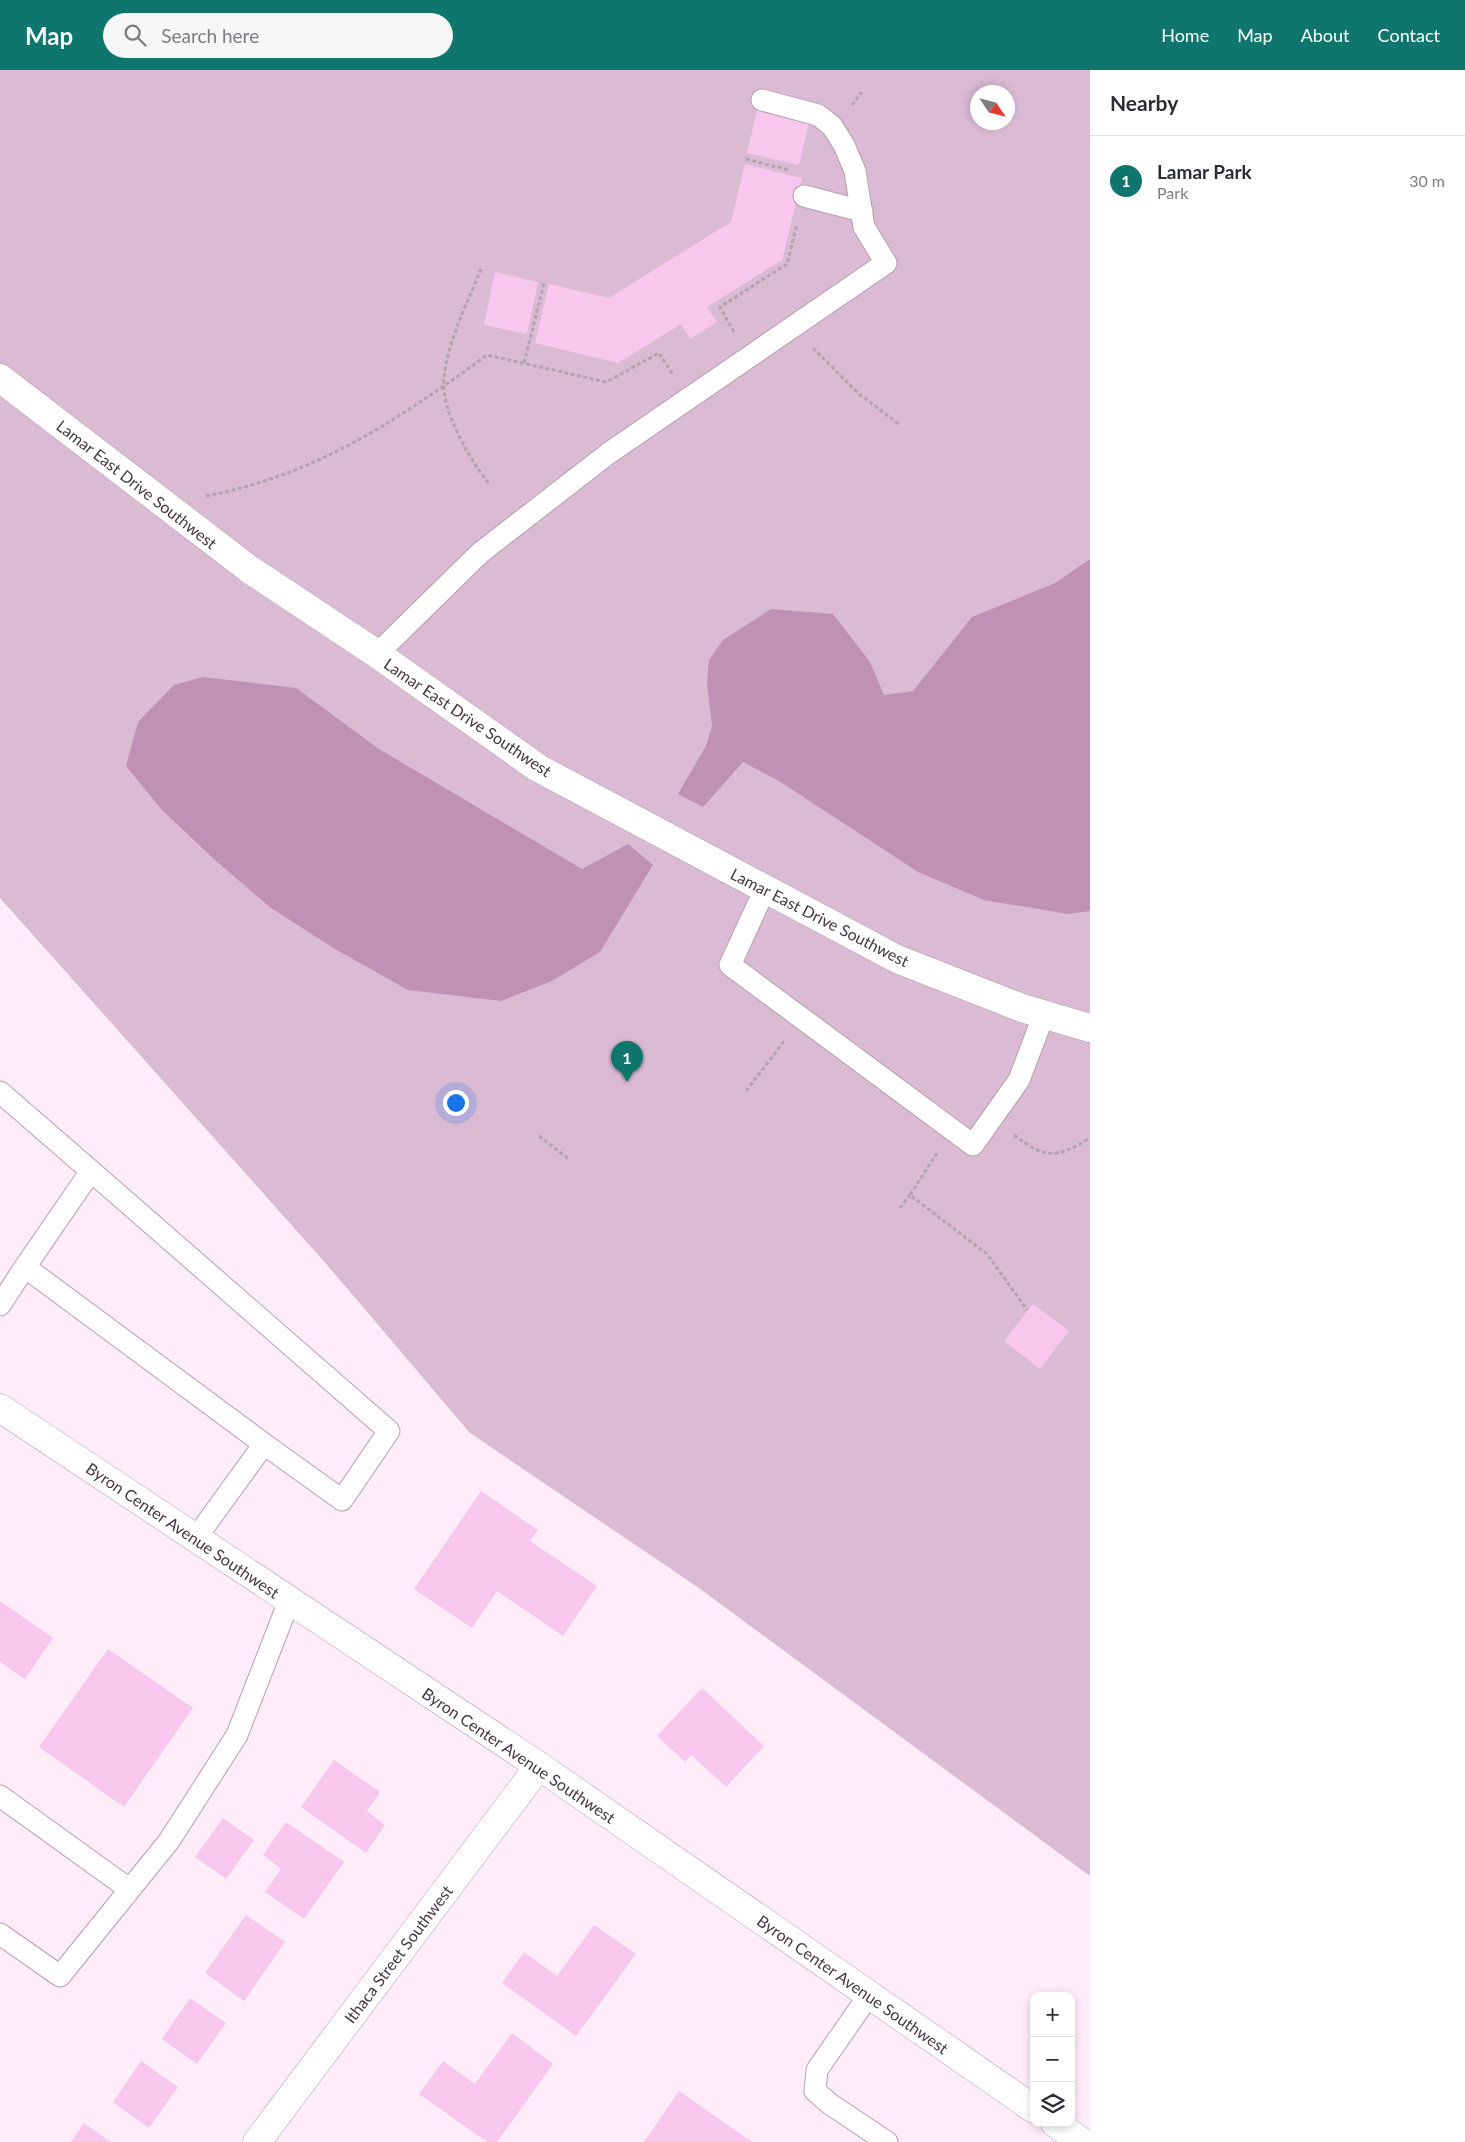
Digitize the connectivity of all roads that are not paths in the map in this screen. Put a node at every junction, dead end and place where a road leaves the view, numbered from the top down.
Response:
1 (762, 100) dead end
2 (804, 196) road end
3 (862, 211) junction
4 (0, 378) edge
5 (377, 654) junction
6 (765, 889) junction
7 (1044, 1014) junction
8 (1090, 1028) edge
9 (0, 1092) edge
10 (91, 1171) junction
11 (25, 1267) junction
12 (0, 1305) edge
13 (0, 1408) edge
14 (264, 1444) junction
15 (196, 1538) junction
16 (289, 1601) junction
17 (539, 1766) junction
18 (0, 1796) edge
19 (129, 1889) junction
20 (0, 1934) edge
21 (869, 1995) junction
22 (1030, 2106) edge
23 (1061, 2127) edge
24 (257, 2142) edge
25 (887, 2142) edge
26 (1082, 2142) edge

1 - 3 lane
2 - 3 lane
3 - 5 lane
4 - 5 street, Lamar East Drive Southwest
5 - 6 street, Lamar East Drive Southwest
6 - 7 street, Lamar East Drive Southwest
6 - 7 lane
7 - 8 street, Lamar East Drive Southwest
9 - 10 lane
10 - 11 lane
10 - 14 lane
11 - 12 lane
11 - 14 lane
13 - 15 street, Byron Center Avenue Southwest
14 - 15 lane
15 - 16 street, Byron Center Avenue Southwest
16 - 17 street, Byron Center Avenue Southwest
16 - 19 lane
17 - 21 street, Byron Center Avenue Southwest
17 - 24 street, Ithaca Street Southwest
18 - 19 lane
19 - 20 lane
21 - 22 street, Byron Center Avenue Southwest
21 - 25 lane
23 - 26 street

